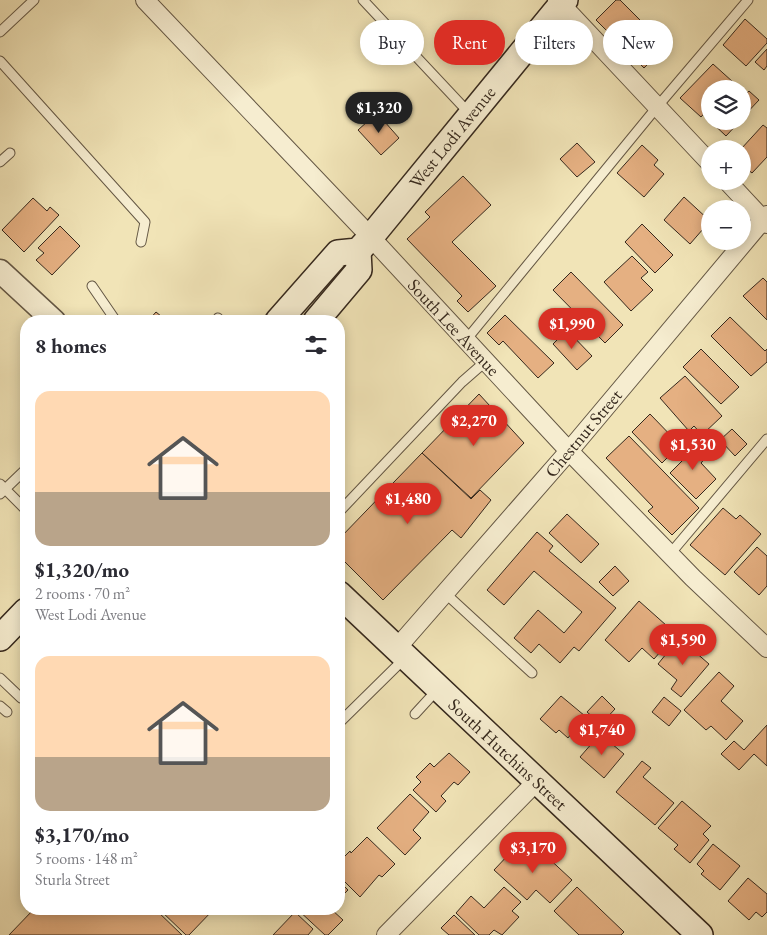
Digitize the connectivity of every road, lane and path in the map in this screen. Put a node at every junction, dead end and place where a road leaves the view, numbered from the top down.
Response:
1 (34, 0) edge
2 (145, 0) edge
3 (363, 0) edge
4 (748, 0) edge
5 (561, 2) edge
6 (0, 32) edge
7 (0, 61) edge
8 (657, 107) junction
9 (470, 114) junction
10 (10, 152) dead end
11 (701, 153) edge
12 (0, 162) edge
13 (736, 190) edge
14 (766, 219) edge
15 (141, 242) dead end
16 (364, 245) junction
17 (0, 271) edge
18 (92, 286) dead end
19 (48, 315) edge
20 (112, 315) edge
21 (283, 315) edge
22 (321, 315) edge
23 (466, 340) junction
24 (486, 360) junction
25 (767, 439) edge
26 (569, 452) junction
27 (20, 474) edge
28 (2, 489) edge
29 (20, 505) edge
30 (345, 506) edge
31 (670, 554) junction
32 (445, 593) junction
33 (345, 600) edge
34 (20, 617) edge
35 (0, 638) edge
36 (767, 648) edge
37 (401, 653) junction
38 (532, 673) dead end
39 (0, 678) edge
40 (439, 689) junction
41 (20, 697) edge
42 (415, 714) dead end
43 (345, 716) edge
44 (538, 781) junction
45 (690, 932) edge
46 (386, 935) edge

1 - 6 lane
2 - 16 street, South Lee Avenue
3 - 9 lane
4 - 8 lane
5 - 8 street
5 - 9 main road, West Lodi Avenue
7 - 15 lane
8 - 11 street
8 - 23 lane
9 - 16 main road, West Lodi Avenue
10 - 12 lane
13 - 14 street
14 - 26 street, Chestnut Street
16 - 21 main road
16 - 22 main road
16 - 23 street, South Lee Avenue
17 - 19 street
18 - 20 lane
23 - 24 street, South Lee Avenue
24 - 26 street, South Lee Avenue
24 - 30 lane
25 - 31 lane
26 - 31 street, South Lee Avenue
26 - 32 street, Chestnut Street
27 - 28 lane
28 - 29 lane
31 - 36 street, South Lee Avenue
32 - 37 street, Chestnut Street
32 - 38 lane
33 - 37 main road, South Hutchins Street
34 - 35 main road
37 - 40 main road, South Hutchins Street
37 - 43 lane
39 - 41 lane
40 - 42 lane
40 - 44 main road, South Hutchins Street
44 - 45 main road, South Hutchins Street
44 - 46 street

